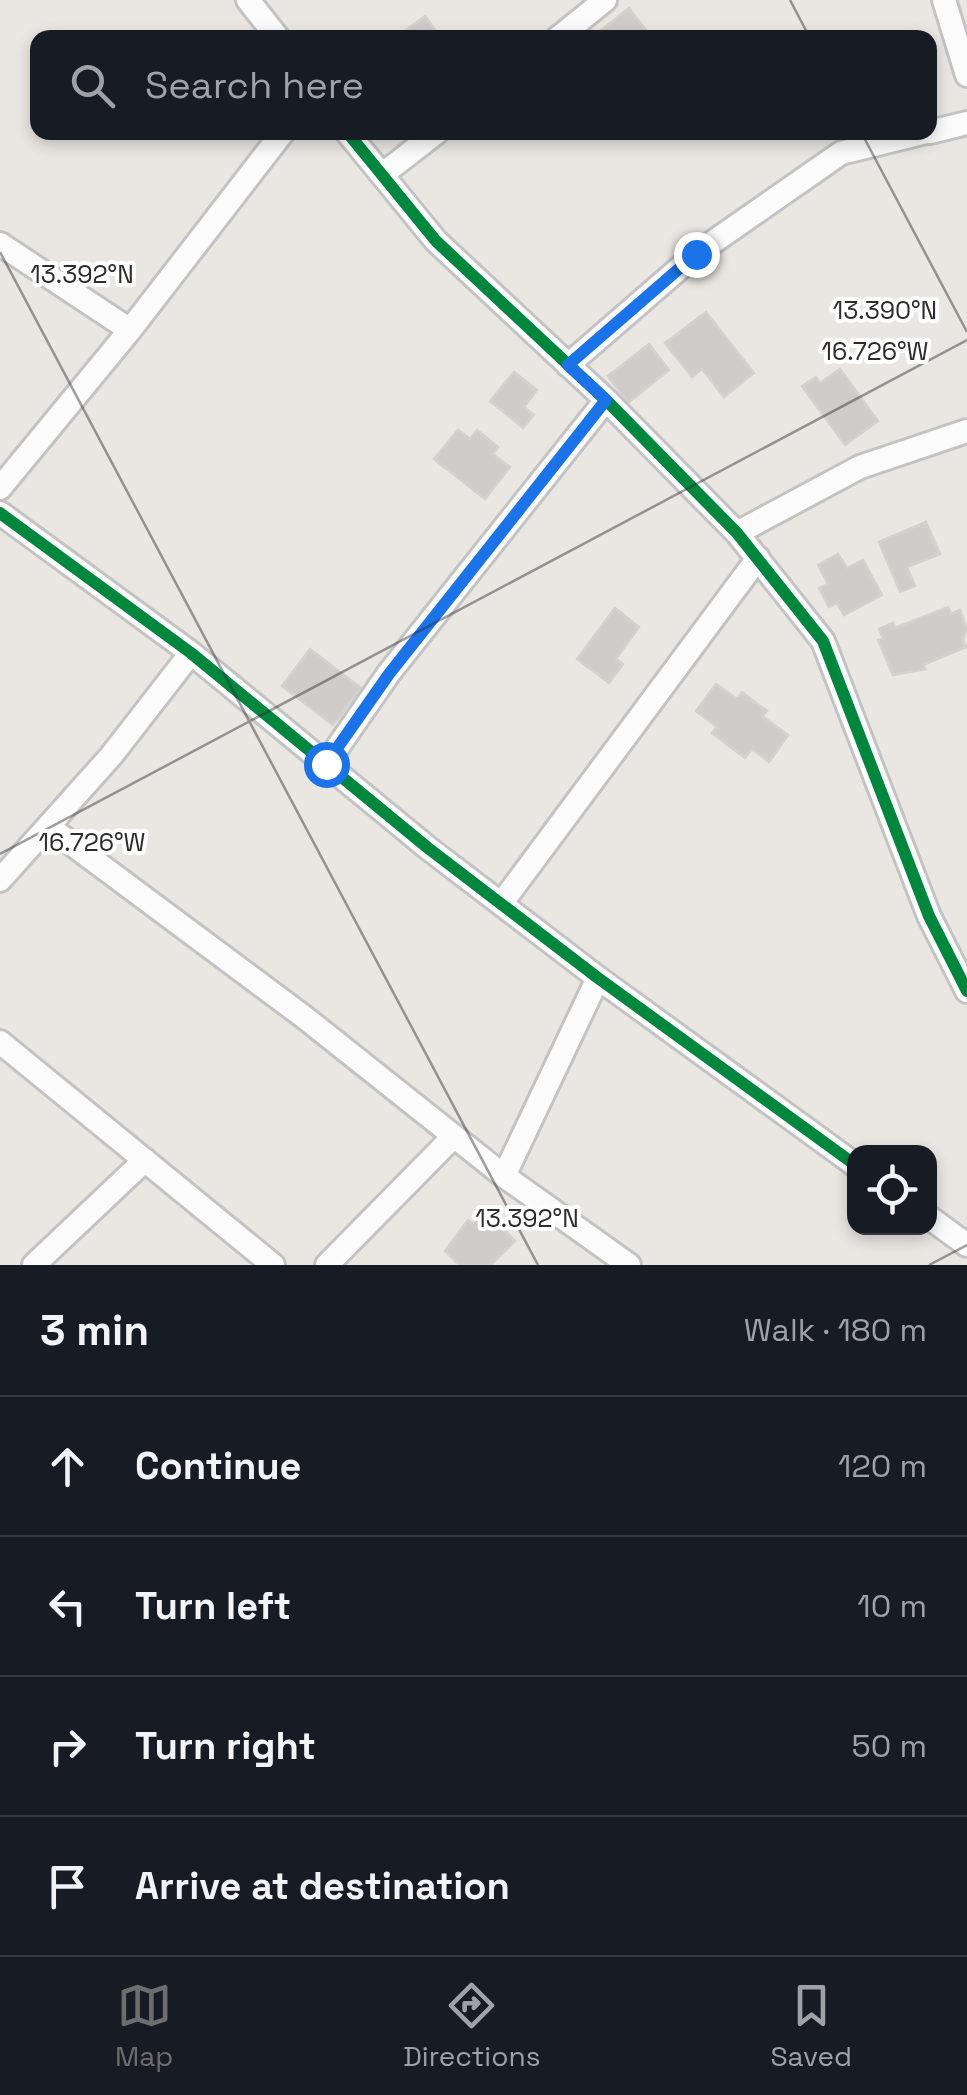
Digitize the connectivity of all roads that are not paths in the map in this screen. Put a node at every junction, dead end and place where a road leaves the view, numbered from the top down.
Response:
1 (248, 0) edge
2 (604, 0) edge
3 (944, 0) edge
4 (272, 30) edge
5 (568, 30) edge
6 (967, 76) edge
7 (967, 123) edge
8 (937, 130) edge
9 (276, 140) edge
10 (354, 140) edge
11 (427, 140) edge
12 (895, 140) edge
13 (383, 174) junction
14 (0, 244) edge
15 (130, 330) junction
16 (568, 365) junction
17 (606, 400) junction
18 (967, 430) edge
19 (0, 488) edge
20 (0, 513) edge
21 (738, 533) junction
22 (758, 558) junction
23 (191, 653) junction
24 (326, 764) junction
25 (49, 827) junction
26 (0, 880) edge
27 (500, 904) junction
28 (598, 978) junction
29 (967, 991) edge
30 (0, 1042) edge
31 (454, 1136) junction
32 (847, 1159) edge
33 (145, 1160) junction
34 (504, 1176) junction
35 (937, 1223) edge
36 (967, 1245) edge
37 (34, 1265) edge
38 (273, 1265) edge
39 (327, 1265) edge
40 (628, 1265) edge

1 - 4 street
2 - 5 street
3 - 6 street
7 - 8 street
9 - 15 street
10 - 13 street
11 - 13 street
12 - 16 street
13 - 16 street
14 - 15 street
15 - 19 street
16 - 17 street
17 - 21 street
17 - 24 street
18 - 21 street
20 - 23 street
21 - 22 street
22 - 27 street
22 - 29 street
23 - 24 street
23 - 25 street
24 - 27 street
25 - 26 street
25 - 31 street
27 - 28 street
28 - 32 street
28 - 34 street
30 - 33 street
31 - 34 street
31 - 39 street
33 - 37 street
33 - 38 street
34 - 40 street
35 - 36 street

